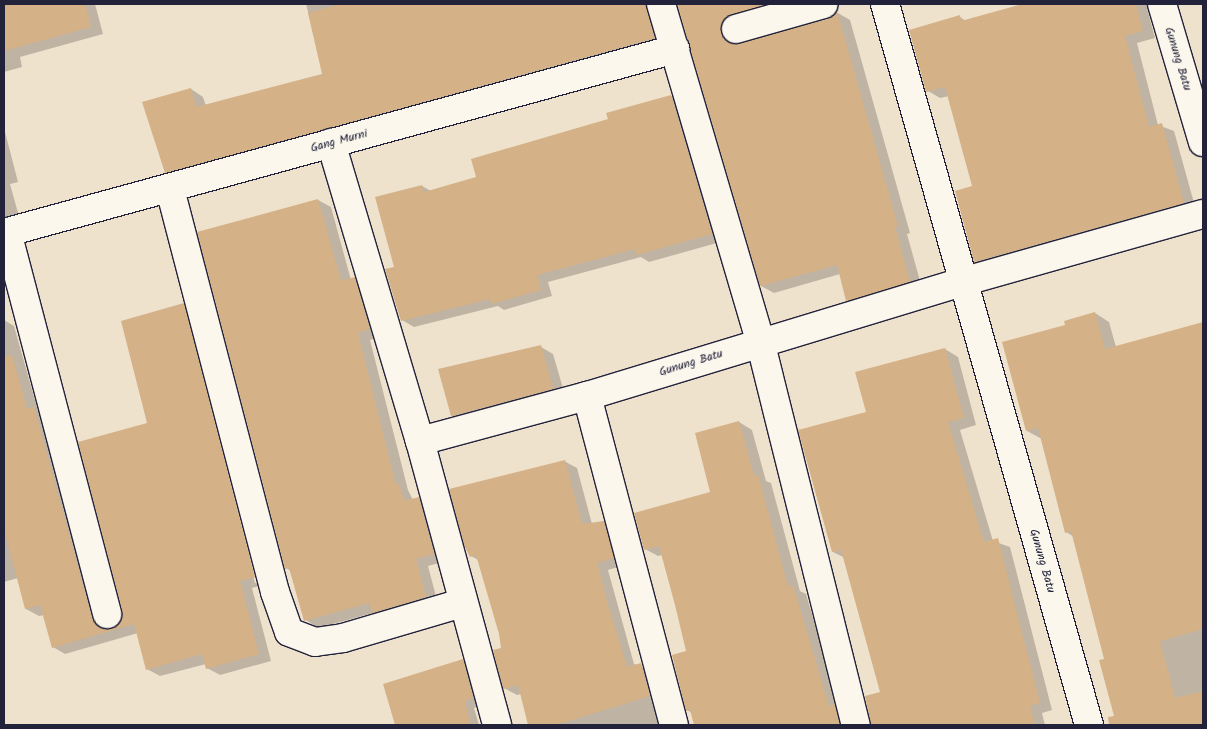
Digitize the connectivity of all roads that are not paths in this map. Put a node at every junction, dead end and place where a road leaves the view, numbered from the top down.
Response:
1 (661, 4) edge
2 (824, 4) edge
3 (885, 4) edge
4 (1162, 4) edge
5 (736, 29) dead end
6 (675, 49) junction
7 (1203, 142) edge
8 (330, 143) junction
9 (170, 189) junction
10 (1203, 214) edge
11 (5, 233) edge
12 (962, 282) junction
13 (760, 341) junction
14 (587, 396) junction
15 (420, 441) junction
16 (462, 603) junction
17 (107, 614) dead end
18 (498, 725) edge
19 (674, 725) edge
20 (856, 725) edge
21 (1089, 725) edge

1 - 6 street
2 - 5 street
3 - 12 street, Gunung Batu
4 - 7 street, Gunung Batu
6 - 8 street, Gang Murni
6 - 13 street
8 - 9 street, Gang Murni
8 - 15 street
9 - 11 street, Gang Murni
9 - 16 street
10 - 12 street, Gunung Batu
11 - 17 street
12 - 13 street, Gunung Batu
12 - 21 street, Gunung Batu
13 - 14 street, Gunung Batu
13 - 20 street
14 - 15 street, Gunung Batu
14 - 19 street
15 - 16 street
16 - 18 street

